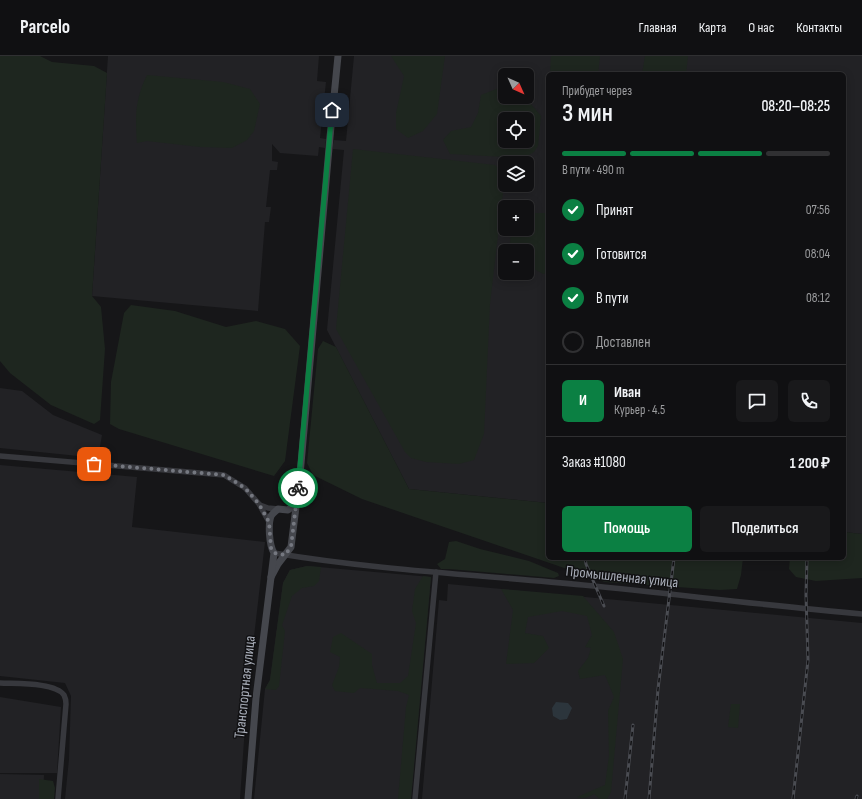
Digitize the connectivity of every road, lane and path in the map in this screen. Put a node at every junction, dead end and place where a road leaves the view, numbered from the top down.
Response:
1 (338, 56) edge
2 (0, 456) edge
3 (259, 504) junction
4 (296, 504) junction
5 (278, 509) junction
6 (288, 510) junction
7 (295, 517) junction
8 (269, 522) junction
9 (291, 547) junction
10 (274, 553) junction
11 (285, 555) junction
12 (308, 559) junction
13 (436, 572) junction
14 (271, 577) junction
15 (862, 614) edge
16 (0, 683) edge
17 (58, 799) edge
18 (248, 799) edge
19 (415, 799) edge

1 - 4 street
2 - 3 street
3 - 5 street
3 - 8 street
4 - 6 street
4 - 7 street
5 - 6 street
5 - 8 street
6 - 7 street
7 - 9 street
8 - 10 street, Транспортная улица
9 - 11 street
9 - 12 street
10 - 11 street, Промышленная улица
10 - 14 street, Транспортная улица
11 - 12 street, Промышленная улица
11 - 14 street
12 - 13 street, Промышленная улица
13 - 15 street, Промышленная улица
13 - 19 street
14 - 18 street, Транспортная улица
16 - 17 street

